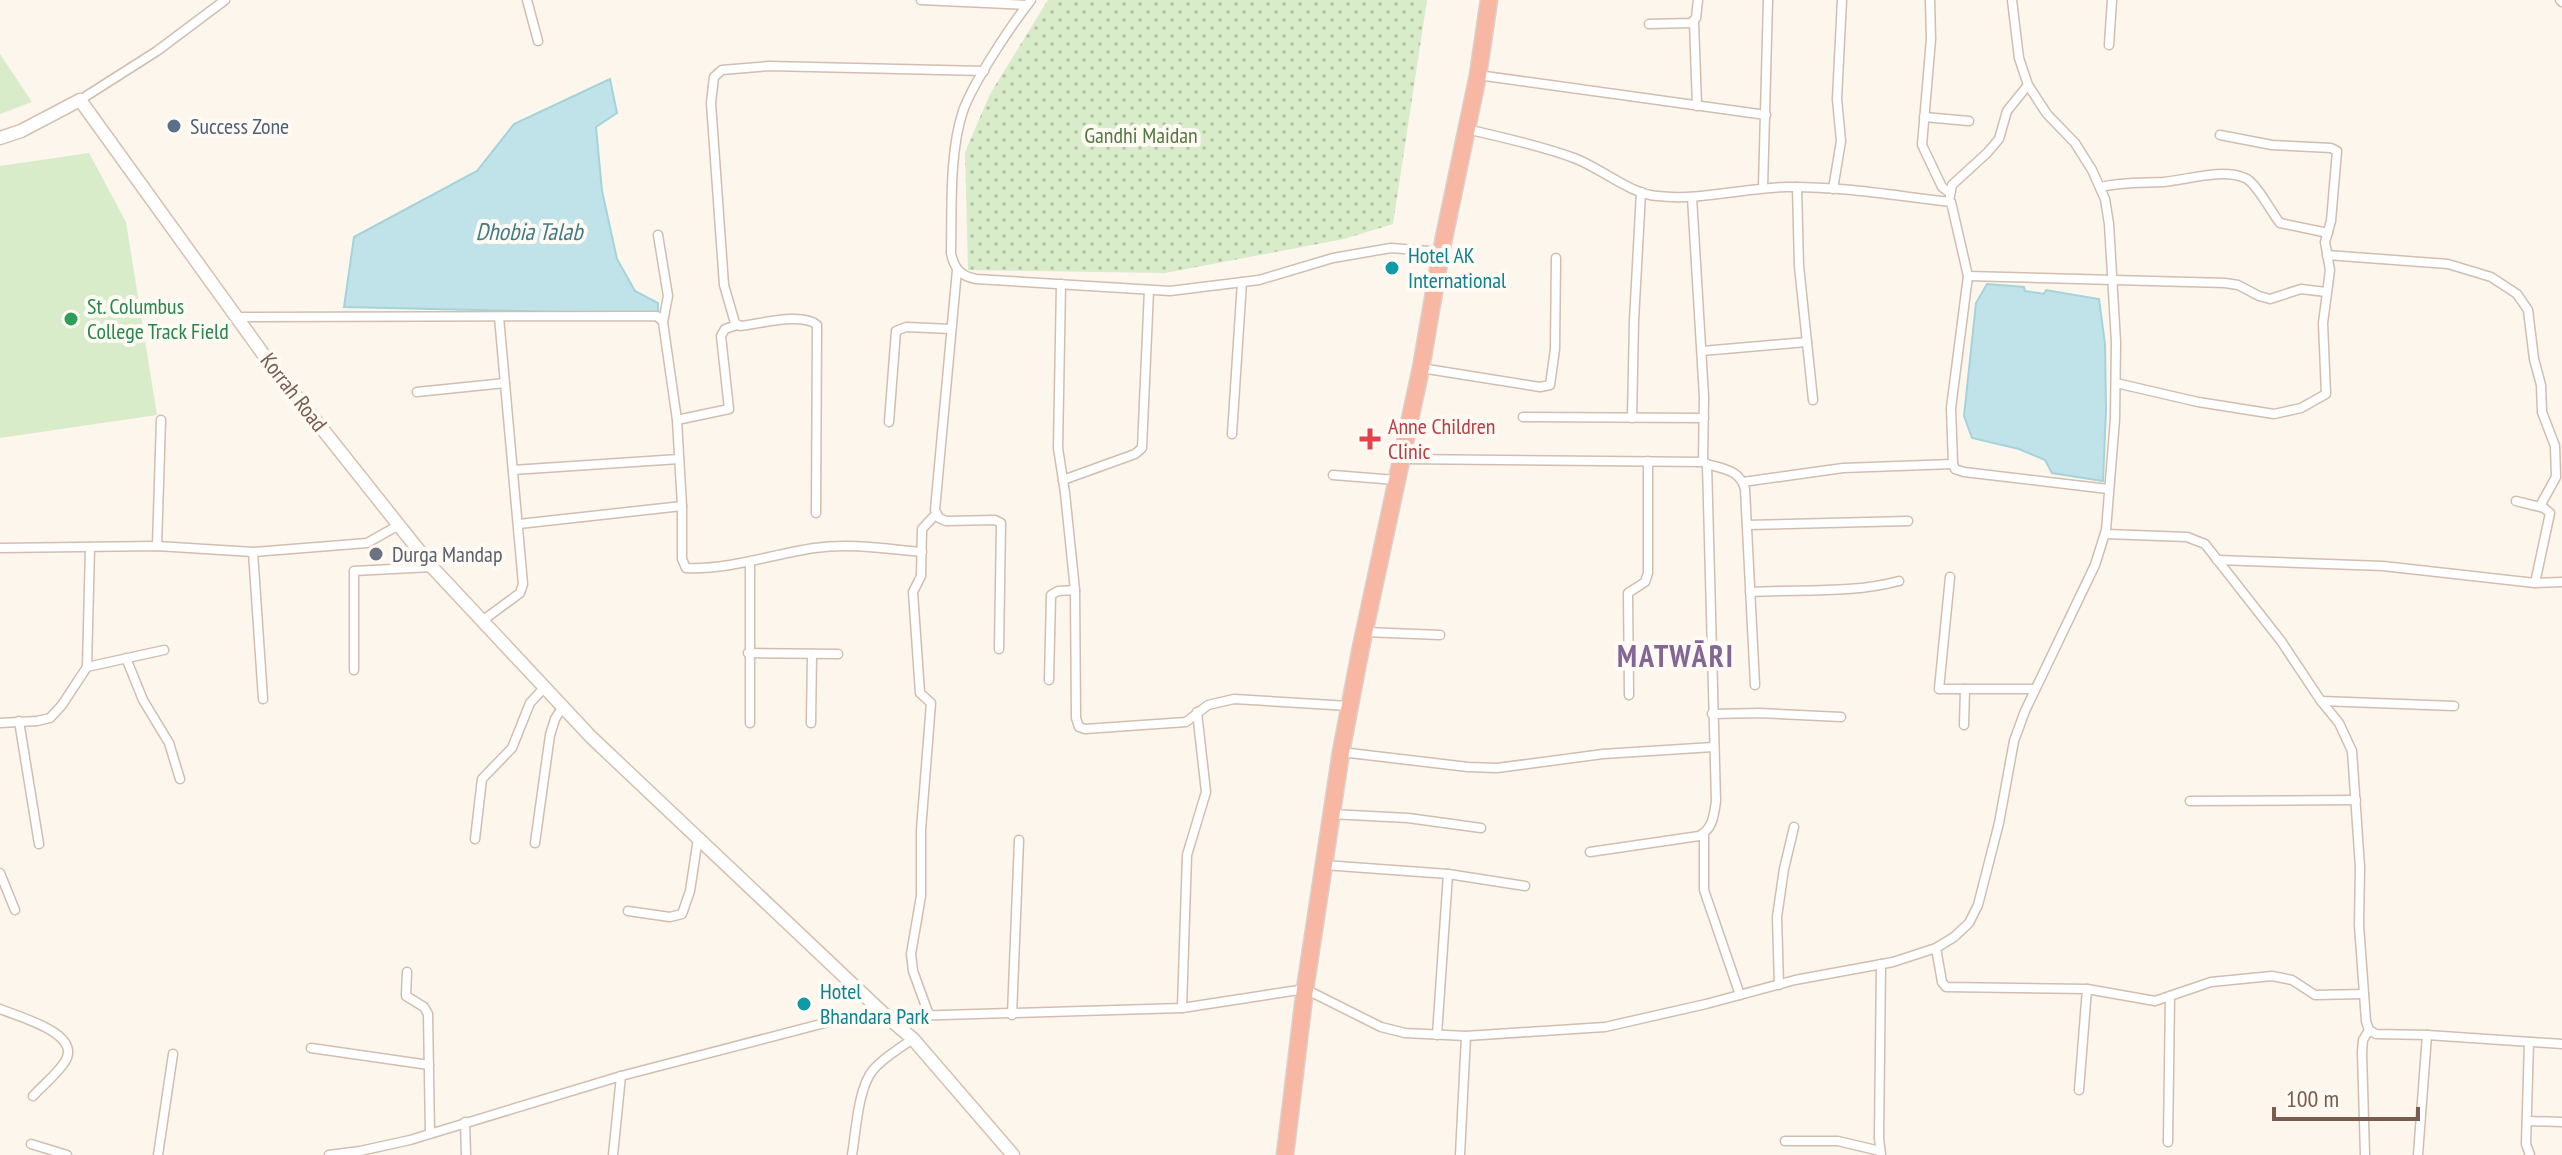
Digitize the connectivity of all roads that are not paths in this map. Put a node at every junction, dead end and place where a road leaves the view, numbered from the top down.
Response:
1 (225, 0) edge
2 (527, 0) edge
3 (921, 0) edge
4 (1489, 0) edge
5 (1698, 0) edge
6 (1768, 0) edge
7 (1842, 0) edge
8 (1930, 0) edge
9 (2012, 0) edge
10 (2112, 0) edge
11 (1029, 3) edge
12 (1694, 21) junction
13 (1649, 24) dead end
14 (538, 41) dead end
15 (2109, 45) dead end
16 (984, 71) junction
17 (1478, 75) junction
18 (2028, 85) junction
19 (80, 100) junction
20 (1697, 106) junction
21 (1766, 115) junction
22 (1924, 117) junction
23 (1969, 121) dead end
24 (1466, 129) junction
25 (2220, 135) dead end
26 (0, 138) edge
27 (1797, 187) junction
28 (2100, 187) junction
29 (1763, 188) junction
30 (1833, 189) junction
31 (1641, 192) junction
32 (1692, 197) junction
33 (1950, 197) junction
34 (2328, 233) junction
35 (658, 235) dead end
36 (1441, 252) junction
37 (2327, 255) junction
38 (1556, 258) dead end
39 (957, 270) junction
40 (1968, 276) junction
41 (2113, 280) junction
42 (1242, 282) junction
43 (1061, 284) junction
44 (1149, 290) junction
45 (2326, 292) junction
46 (237, 317) junction
47 (499, 317) junction
48 (663, 322) junction
49 (737, 325) junction
50 (951, 329) junction
51 (1807, 342) junction
52 (1702, 351) junction
53 (1421, 368) junction
54 (505, 383) junction
55 (2116, 383) junction
56 (417, 392) dead end
57 (1813, 400) dead end
58 (1523, 417) dead end
59 (1632, 418) junction
60 (1704, 418) junction
61 (161, 420) dead end
62 (677, 420) junction
63 (889, 422) dead end
64 (1232, 434) dead end
65 (679, 459) junction
66 (1402, 459) junction
67 (1648, 461) junction
68 (1705, 463) junction
69 (1953, 464) junction
70 (513, 470) junction
71 (1333, 475) dead end
72 (1063, 480) junction
73 (1398, 480) junction
74 (1743, 482) junction
75 (2108, 489) junction
76 (2516, 501) dead end
77 (682, 506) junction
78 (2540, 506) junction
79 (816, 513) dead end
80 (936, 514) junction
81 (1908, 521) dead end
82 (519, 524) junction
83 (399, 525) junction
84 (1747, 525) junction
85 (2106, 534) junction
86 (157, 546) junction
87 (90, 547) junction
88 (0, 548) edge
89 (253, 552) junction
90 (922, 552) junction
91 (2217, 560) junction
92 (750, 562) junction
93 (432, 567) junction
94 (1950, 577) dead end
95 (1899, 581) dead end
96 (2562, 582) edge
97 (2535, 583) junction
98 (1075, 590) junction
99 (1750, 592) junction
100 (482, 621) junction
101 (1365, 632) junction
102 (1440, 635) dead end
103 (999, 649) dead end
104 (164, 650) dead end
105 (748, 653) junction
106 (812, 654) junction
107 (838, 654) dead end
108 (126, 658) junction
109 (87, 667) junction
110 (354, 670) dead end
111 (1049, 680) dead end
112 (1755, 685) dead end
113 (545, 687) junction
114 (1965, 689) junction
115 (2033, 689) junction
116 (1629, 695) dead end
117 (263, 699) dead end
118 (2321, 701) junction
119 (563, 706) junction
120 (1350, 706) junction
121 (2454, 706) dead end
122 (1197, 712) junction
123 (1712, 714) junction
124 (1841, 717) dead end
125 (19, 721) junction
126 (0, 723) edge
127 (750, 723) dead end
128 (811, 723) dead end
129 (1964, 725) dead end
130 (1713, 747) junction
131 (1341, 752) junction
132 (180, 779) dead end
133 (2356, 800) junction
134 (2190, 801) dead end
135 (1331, 814) junction
136 (1794, 827) dead end
137 (1481, 828) dead end
138 (1704, 834) junction
139 (698, 838) junction
140 (475, 839) dead end
141 (1019, 840) dead end
142 (535, 843) dead end
143 (39, 844) dead end
144 (1590, 852) dead end
145 (1323, 865) junction
146 (0, 873) edge
147 (1448, 874) junction
148 (1525, 886) dead end
149 (15, 910) dead end
150 (628, 911) dead end
151 (1936, 948) junction
152 (1881, 964) junction
153 (407, 972) dead end
154 (1779, 985) junction
155 (1305, 989) junction
156 (2087, 989) junction
157 (2364, 994) junction
158 (1740, 995) junction
159 (2170, 996) junction
160 (1182, 1008) junction
161 (0, 1009) edge
162 (885, 1015) junction
163 (929, 1015) junction
164 (1012, 1015) junction
165 (2369, 1030) junction
166 (1437, 1035) junction
167 (2427, 1035) junction
168 (1466, 1036) junction
169 (913, 1039) junction
170 (2529, 1042) junction
171 (2562, 1044) edge
172 (311, 1048) dead end
173 (173, 1054) dead end
174 (429, 1065) junction
175 (621, 1076) junction
176 (2079, 1090) dead end
177 (33, 1096) dead end
178 (2527, 1121) junction
179 (465, 1122) junction
180 (2562, 1122) edge
181 (430, 1133) junction
182 (1785, 1141) dead end
183 (2168, 1142) dead end
184 (31, 1144) dead end
185 (1881, 1153) edge
186 (67, 1155) edge
187 (158, 1155) edge
188 (329, 1155) edge
189 (466, 1155) edge
190 (613, 1155) edge
191 (852, 1155) edge
192 (1013, 1155) edge
193 (1285, 1155) edge
194 (1460, 1155) edge
195 (2365, 1155) edge
196 (2418, 1155) edge
197 (2530, 1155) edge

1 - 19 street
2 - 14 street
3 - 11 street
4 - 17 highway
5 - 12 street
6 - 21 street
7 - 30 street
8 - 22 street
9 - 18 street
10 - 15 street
11 - 16 street
12 - 13 street
12 - 20 street
16 - 39 street
16 - 49 street
17 - 20 street
17 - 24 highway
18 - 28 street
18 - 33 street
19 - 26 main road
19 - 46 main road, Korrah Road
20 - 21 street
21 - 29 street
22 - 23 street
22 - 33 street
24 - 31 street
24 - 36 highway
25 - 34 street
27 - 29 street
27 - 30 street
27 - 51 street
28 - 34 street
28 - 41 street
29 - 32 street
30 - 33 street
31 - 32 street
31 - 59 street
32 - 52 street
33 - 40 street
34 - 37 street
35 - 48 street
36 - 42 street
36 - 53 highway
37 - 45 street
37 - 78 street
38 - 53 street
39 - 43 street
39 - 50 street
40 - 41 street
40 - 69 street
41 - 45 street
41 - 55 street
42 - 44 street
42 - 64 street
43 - 44 street
43 - 72 street
44 - 72 street
45 - 55 street
46 - 47 street
46 - 83 main road, Korrah Road
47 - 48 street
47 - 54 street
48 - 62 street
49 - 62 street
49 - 79 street
50 - 63 street
50 - 80 street
51 - 52 street
51 - 57 street
52 - 60 street
53 - 66 highway
54 - 56 street
54 - 70 street
55 - 75 street
58 - 59 street
59 - 60 street
60 - 68 street
61 - 86 street
62 - 65 street
65 - 70 street
65 - 77 street
66 - 67 street
66 - 73 highway
67 - 68 street
67 - 116 street
68 - 74 street
68 - 123 street
69 - 74 street
69 - 75 street
70 - 82 street
71 - 73 street
72 - 98 street
73 - 101 highway
74 - 84 street
75 - 85 street
76 - 78 street
77 - 82 street
77 - 92 street
78 - 97 street
80 - 90 street
80 - 103 street
81 - 84 street
82 - 100 street
83 - 89 street
83 - 93 main road, Korrah Road
84 - 99 street
85 - 91 street
85 - 115 street
86 - 87 street
86 - 89 street
87 - 88 street
87 - 109 street
89 - 117 street
90 - 92 street
90 - 163 street
91 - 97 street
91 - 118 street
92 - 105 street
93 - 100 main road, Korrah Road
93 - 110 street
94 - 114 street
95 - 99 street
96 - 97 street
98 - 111 street
98 - 122 street
99 - 112 street
100 - 113 main road, Korrah Road
101 - 102 street
101 - 120 highway
104 - 108 street
105 - 106 street
105 - 127 street
106 - 107 street
106 - 128 street
108 - 109 street
108 - 132 street
109 - 125 street
113 - 119 main road, Korrah Road
113 - 140 street
114 - 115 street
114 - 129 street
115 - 151 street
118 - 121 street
118 - 133 street
119 - 139 main road, Korrah Road
119 - 142 street
120 - 122 street
120 - 131 highway
122 - 160 street
123 - 124 street
123 - 130 street
125 - 126 street
125 - 143 street
130 - 131 street
130 - 138 street
131 - 135 highway
133 - 134 street
133 - 157 street
135 - 137 street
135 - 145 highway
136 - 154 street
138 - 144 street
138 - 158 street
139 - 150 street
139 - 162 main road, Korrah Road
141 - 164 street
145 - 147 street
145 - 155 highway
146 - 149 street
147 - 148 street
147 - 166 street
151 - 152 street
151 - 156 street
152 - 154 street
152 - 185 street
153 - 174 street
154 - 158 street
155 - 160 street
155 - 166 street
155 - 193 highway
156 - 159 street
156 - 176 street
157 - 159 street
157 - 165 street
158 - 168 street
159 - 183 street
160 - 164 street
161 - 177 street
162 - 163 street
162 - 169 main road, Korrah Road
162 - 175 street
163 - 164 street
165 - 167 street
165 - 195 street
166 - 168 street
167 - 170 street
167 - 196 street
168 - 194 street
169 - 191 street
169 - 192 main road, Korrah Road
170 - 171 street
170 - 178 street
172 - 174 street
173 - 187 street
174 - 181 street
175 - 179 street
175 - 190 street
178 - 180 street
178 - 197 street
179 - 181 street
179 - 189 street
181 - 188 street
182 - 185 street
184 - 186 street

